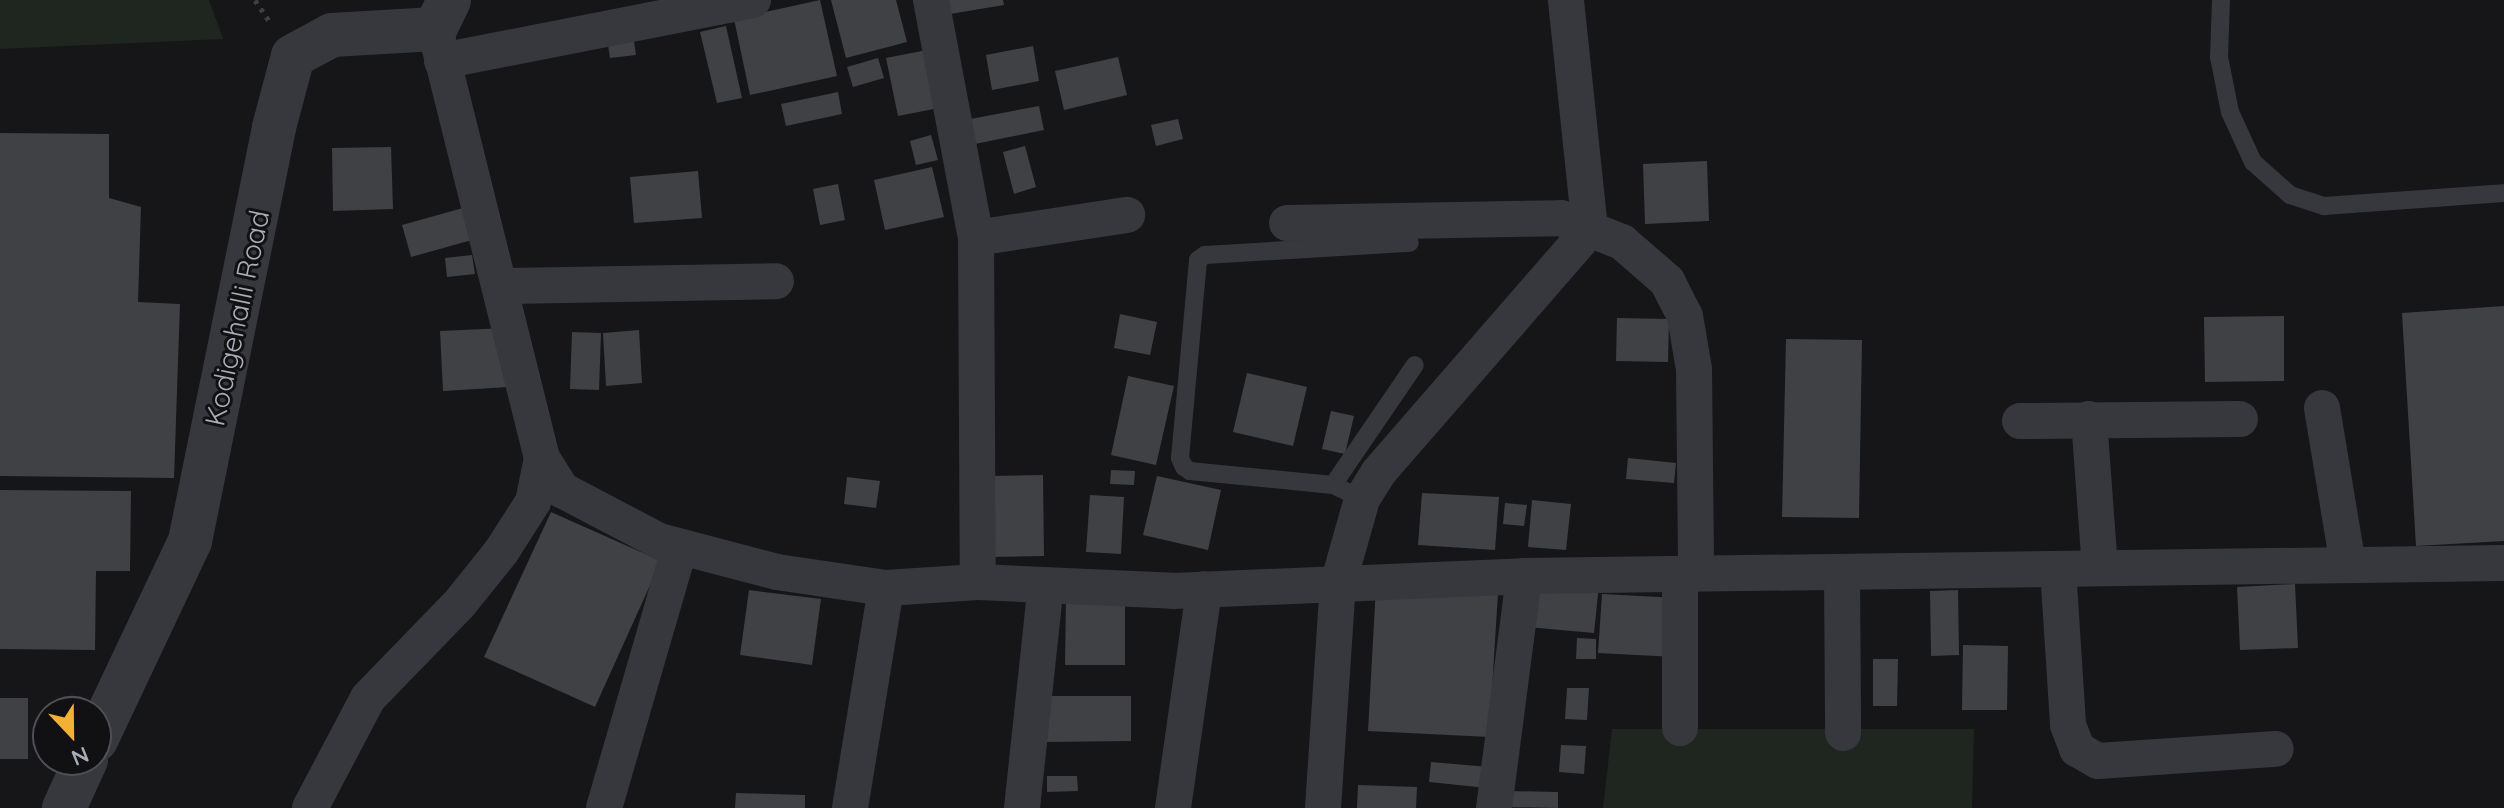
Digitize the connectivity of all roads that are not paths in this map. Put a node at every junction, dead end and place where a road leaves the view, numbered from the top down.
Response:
1 (931, 0) edge
2 (1566, 0) edge
3 (2221, 0) edge
4 (735, 2) edge
5 (442, 30) edge
6 (2504, 193) edge
7 (1127, 215) dead end
8 (1287, 223) dead end
9 (1590, 229) junction
10 (976, 238) junction
11 (1410, 243) dead end
12 (776, 281) dead end
13 (503, 286) junction
14 (1415, 365) dead end
15 (2322, 408) dead end
16 (2089, 419) junction
17 (2240, 419) dead end
18 (2020, 421) dead end
19 (542, 458) junction
20 (1348, 492) junction
21 (680, 547) junction
22 (2504, 563) edge
23 (2348, 565) junction
24 (2100, 568) junction
25 (2058, 569) junction
26 (1842, 572) junction
27 (1688, 574) junction
28 (1524, 576) junction
29 (978, 582) junction
30 (1338, 584) junction
31 (1046, 585) junction
32 (886, 588) junction
33 (1204, 589) junction
34 (112, 706) edge
35 (1680, 728) dead end
36 (1843, 733) dead end
37 (2276, 749) dead end
38 (79, 776) edge
39 (64, 808) edge
40 (310, 808) edge
41 (604, 808) edge
42 (850, 808) edge
43 (1022, 808) edge
44 (1173, 808) edge
45 (1323, 808) edge
46 (1494, 808) edge

1 - 10 street
2 - 9 street
3 - 6 lane
4 - 5 street
5 - 13 street
5 - 34 street, Kodigehalli Road
7 - 10 street
8 - 9 street
9 - 20 street
9 - 27 street
10 - 29 street
11 - 20 lane
12 - 13 street
13 - 19 street
14 - 20 lane
15 - 23 street
16 - 17 street
16 - 18 street
16 - 24 street
19 - 21 street
19 - 40 street
20 - 30 street
21 - 32 street
21 - 41 street
22 - 23 street
23 - 24 street
24 - 25 street
25 - 26 street
25 - 37 street
26 - 27 street
26 - 36 street
27 - 28 street
27 - 35 street
28 - 30 street
28 - 46 street
29 - 31 street
29 - 32 street
30 - 33 street
30 - 45 street
31 - 33 street
31 - 43 street
32 - 42 street
33 - 44 street
38 - 39 street

